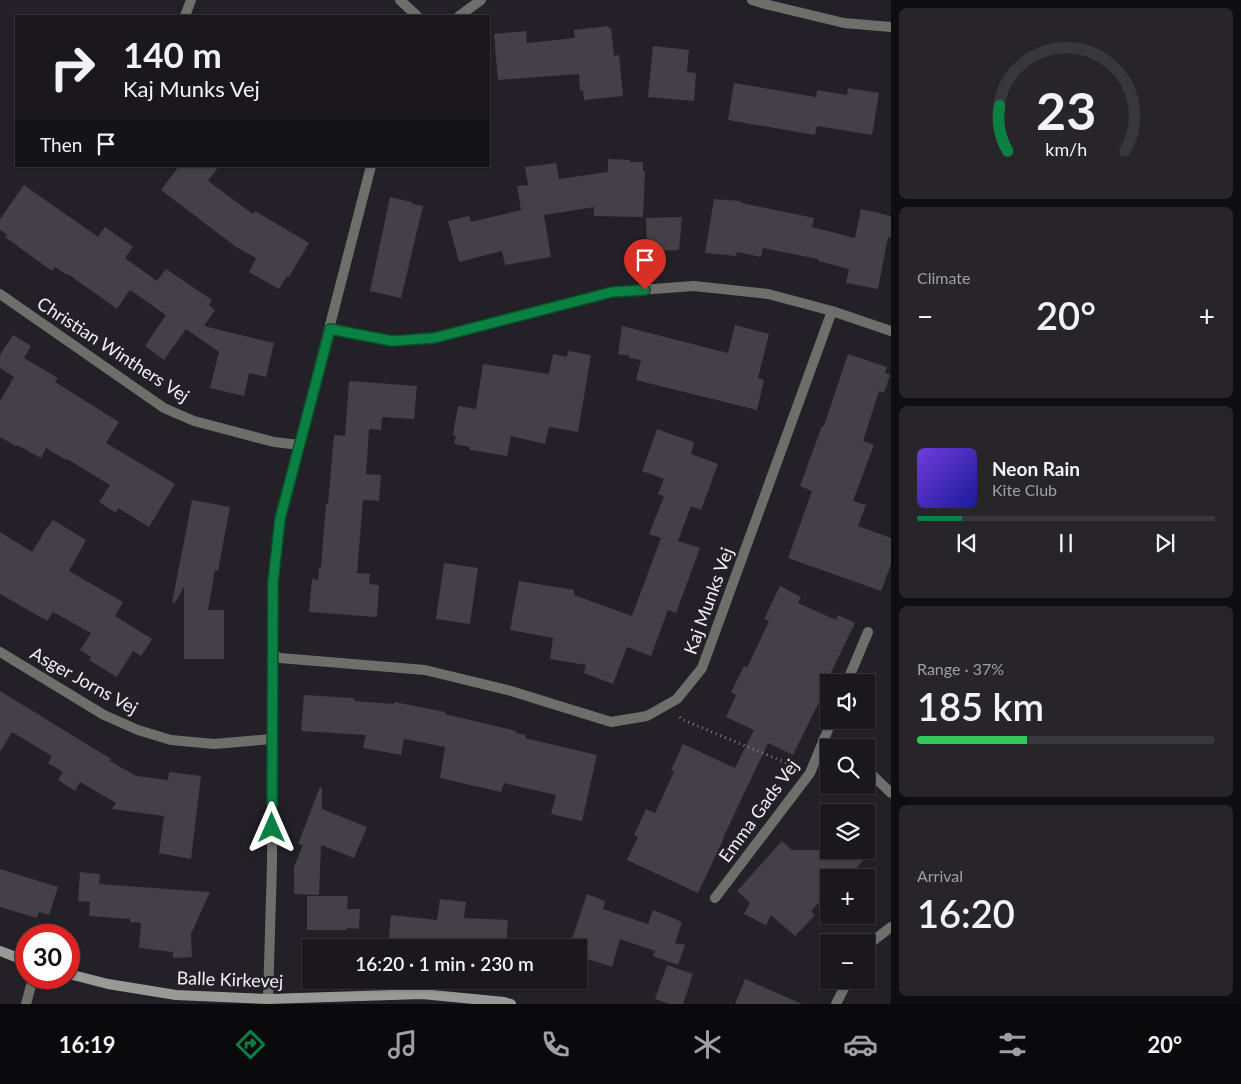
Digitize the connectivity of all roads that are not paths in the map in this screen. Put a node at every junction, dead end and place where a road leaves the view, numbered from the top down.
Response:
1 (191, 0) edge
2 (400, 0) edge
3 (481, 0) edge
4 (752, 0) edge
5 (185, 15) edge
6 (416, 15) edge
7 (460, 15) edge
8 (891, 27) edge
9 (371, 167) edge
10 (0, 294) edge
11 (832, 312) junction
12 (330, 329) junction
13 (891, 331) edge
14 (300, 445) junction
15 (868, 632) dead end
16 (0, 652) edge
17 (272, 655) junction
18 (850, 674) edge
19 (272, 739) junction
20 (820, 748) edge
21 (875, 778) edge
22 (891, 793) edge
23 (715, 898) dead end
24 (891, 928) edge
25 (875, 940) edge
26 (0, 951) edge
27 (15, 957) edge
28 (80, 977) edge
29 (30, 989) edge
30 (844, 989) edge
31 (268, 999) junction
32 (26, 1004) edge
33 (511, 1004) edge
34 (836, 1004) edge

1 - 5 street
2 - 6 street
3 - 7 street
4 - 8 street
9 - 12 street
10 - 14 street, Christian Winthers Vej
11 - 12 street
11 - 13 street
11 - 17 street, Kaj Munks Vej
12 - 14 street
14 - 17 street
15 - 18 street
16 - 19 street, Asger Jorns Vej
17 - 19 street
19 - 31 street
20 - 23 street, Emma Gads Vej
21 - 22 street
24 - 25 street
26 - 27 street
28 - 31 street, Balle Kirkevej
29 - 32 street
30 - 34 street
31 - 33 street, Balle Kirkevej

